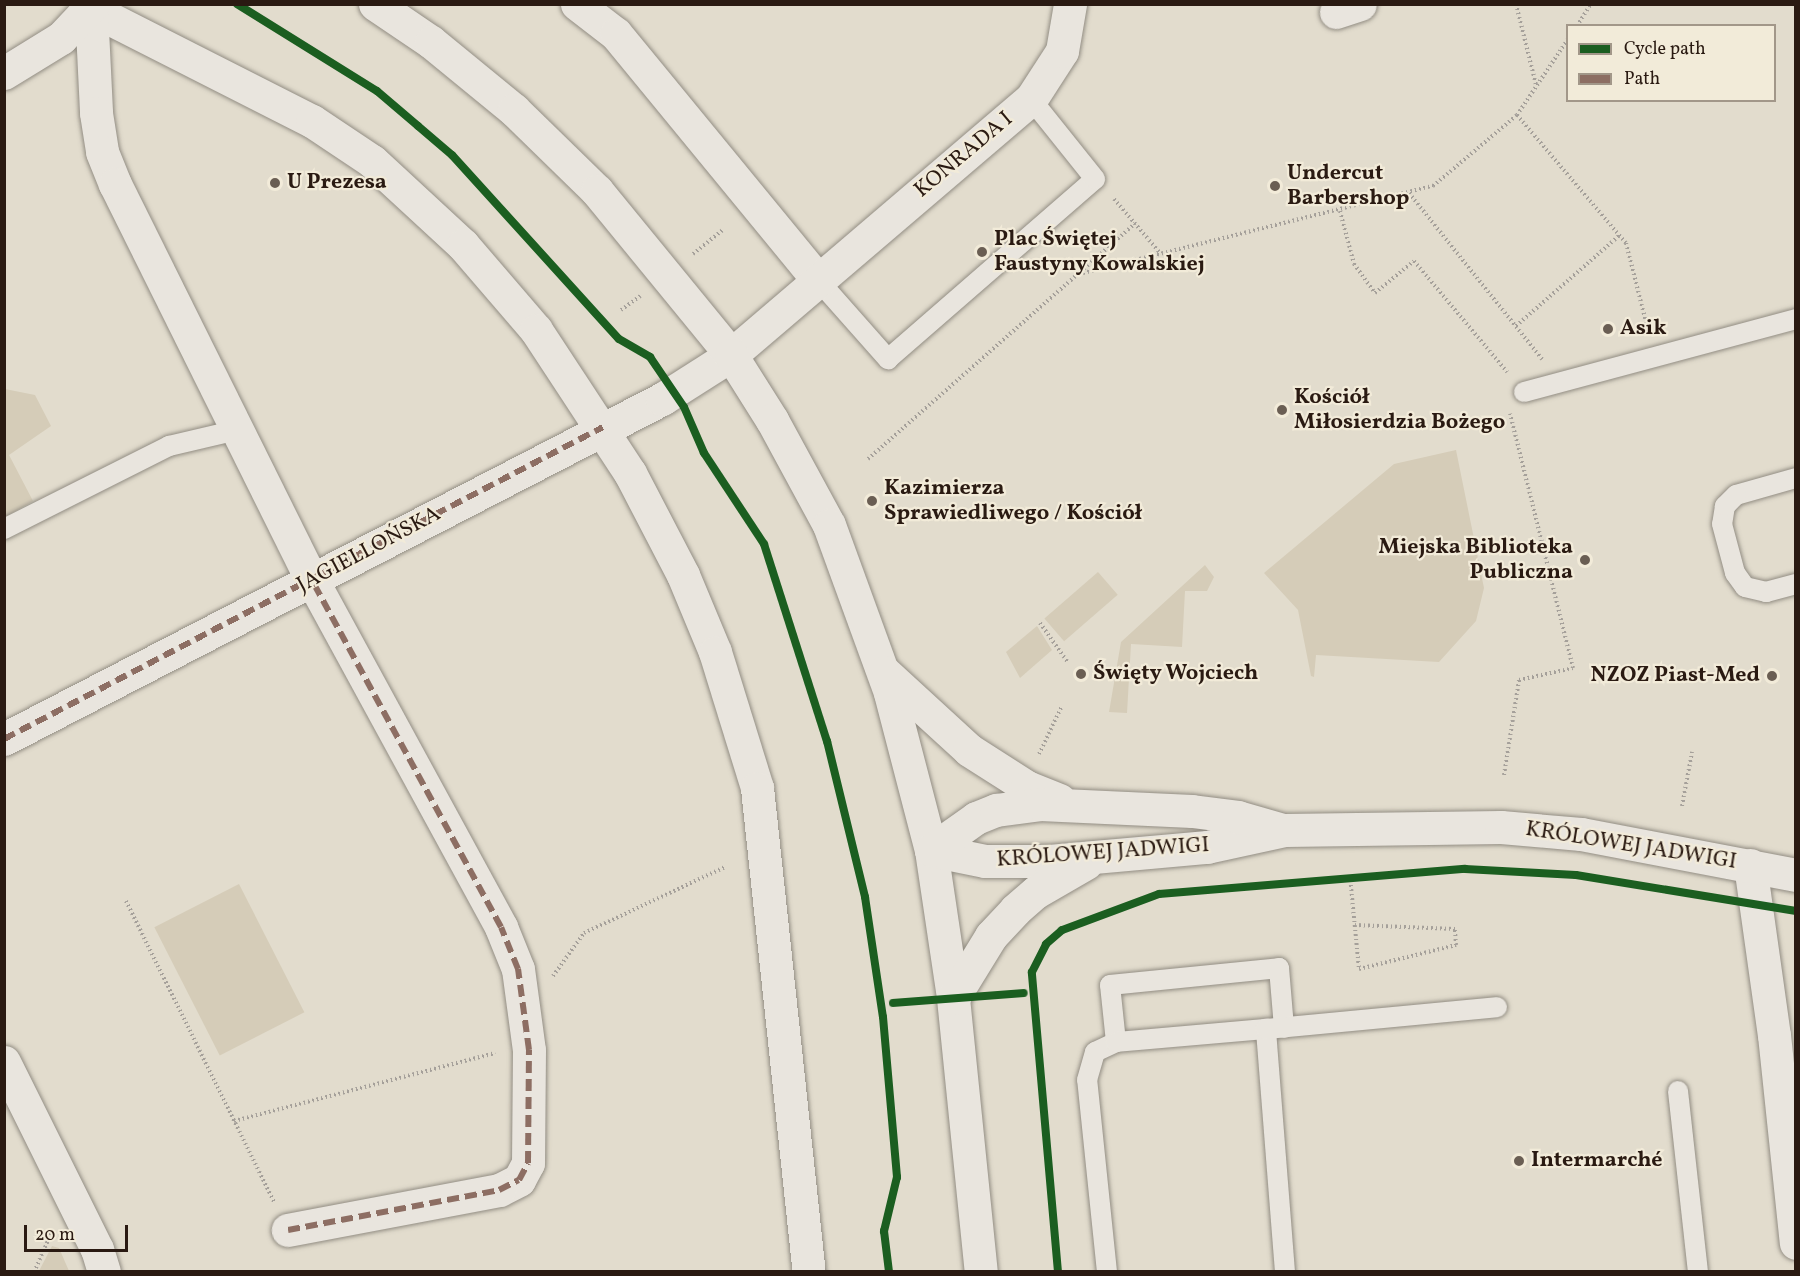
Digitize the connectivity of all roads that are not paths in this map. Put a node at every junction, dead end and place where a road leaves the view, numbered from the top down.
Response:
1 (375, 4) edge
2 (578, 4) edge
3 (1070, 4) edge
4 (92, 7) edge
5 (4, 73) edge
6 (1031, 99) junction
7 (818, 280) junction
8 (1796, 320) edge
9 (731, 356) junction
10 (1524, 392) road end
11 (603, 427) junction
12 (237, 430) junction
13 (1796, 478) edge
14 (4, 529) edge
15 (312, 580) junction
16 (1796, 584) edge
17 (883, 670) junction
18 (4, 739) edge
19 (1073, 804) junction
20 (1285, 830) junction
21 (930, 850) junction
22 (1099, 857) junction
23 (1750, 865) junction
24 (1796, 875) edge
25 (953, 998) junction
26 (1497, 1007) dead end
27 (1275, 1028) junction
28 (1116, 1042) junction
29 (4, 1062) edge
30 (1678, 1091) dead end
31 (288, 1230) road end
32 (1796, 1243) edge
33 (104, 1272) edge
34 (808, 1272) edge
35 (981, 1272) edge
36 (1107, 1272) edge
37 (1285, 1272) edge
38 (1698, 1272) edge

1 - 9 street
2 - 7 street
3 - 6 street, KONRADA I
4 - 5 street
4 - 11 street
4 - 12 street
6 - 7 street, KONRADA I
6 - 7 lane
7 - 9 street, KONRADA I
8 - 10 lane
9 - 11 street, JAGIELLOŃSKA
9 - 17 street
11 - 15 street, JAGIELLOŃSKA
11 - 34 street
12 - 14 lane
12 - 15 street
13 - 16 lane
15 - 18 street, JAGIELLOŃSKA
15 - 31 street
17 - 19 street
17 - 21 street
19 - 20 street, KRÓLOWEJ JADWIGI
19 - 21 street, KRÓLOWEJ JADWIGI
20 - 22 street, KRÓLOWEJ JADWIGI
20 - 23 street, KRÓLOWEJ JADWIGI
21 - 22 street, KRÓLOWEJ JADWIGI
21 - 25 street
22 - 25 street
23 - 24 street, KRÓLOWEJ JADWIGI
23 - 32 street
25 - 35 street
26 - 27 lane
27 - 28 lane
27 - 28 lane
27 - 37 lane
28 - 36 lane
29 - 33 street
30 - 38 lane

